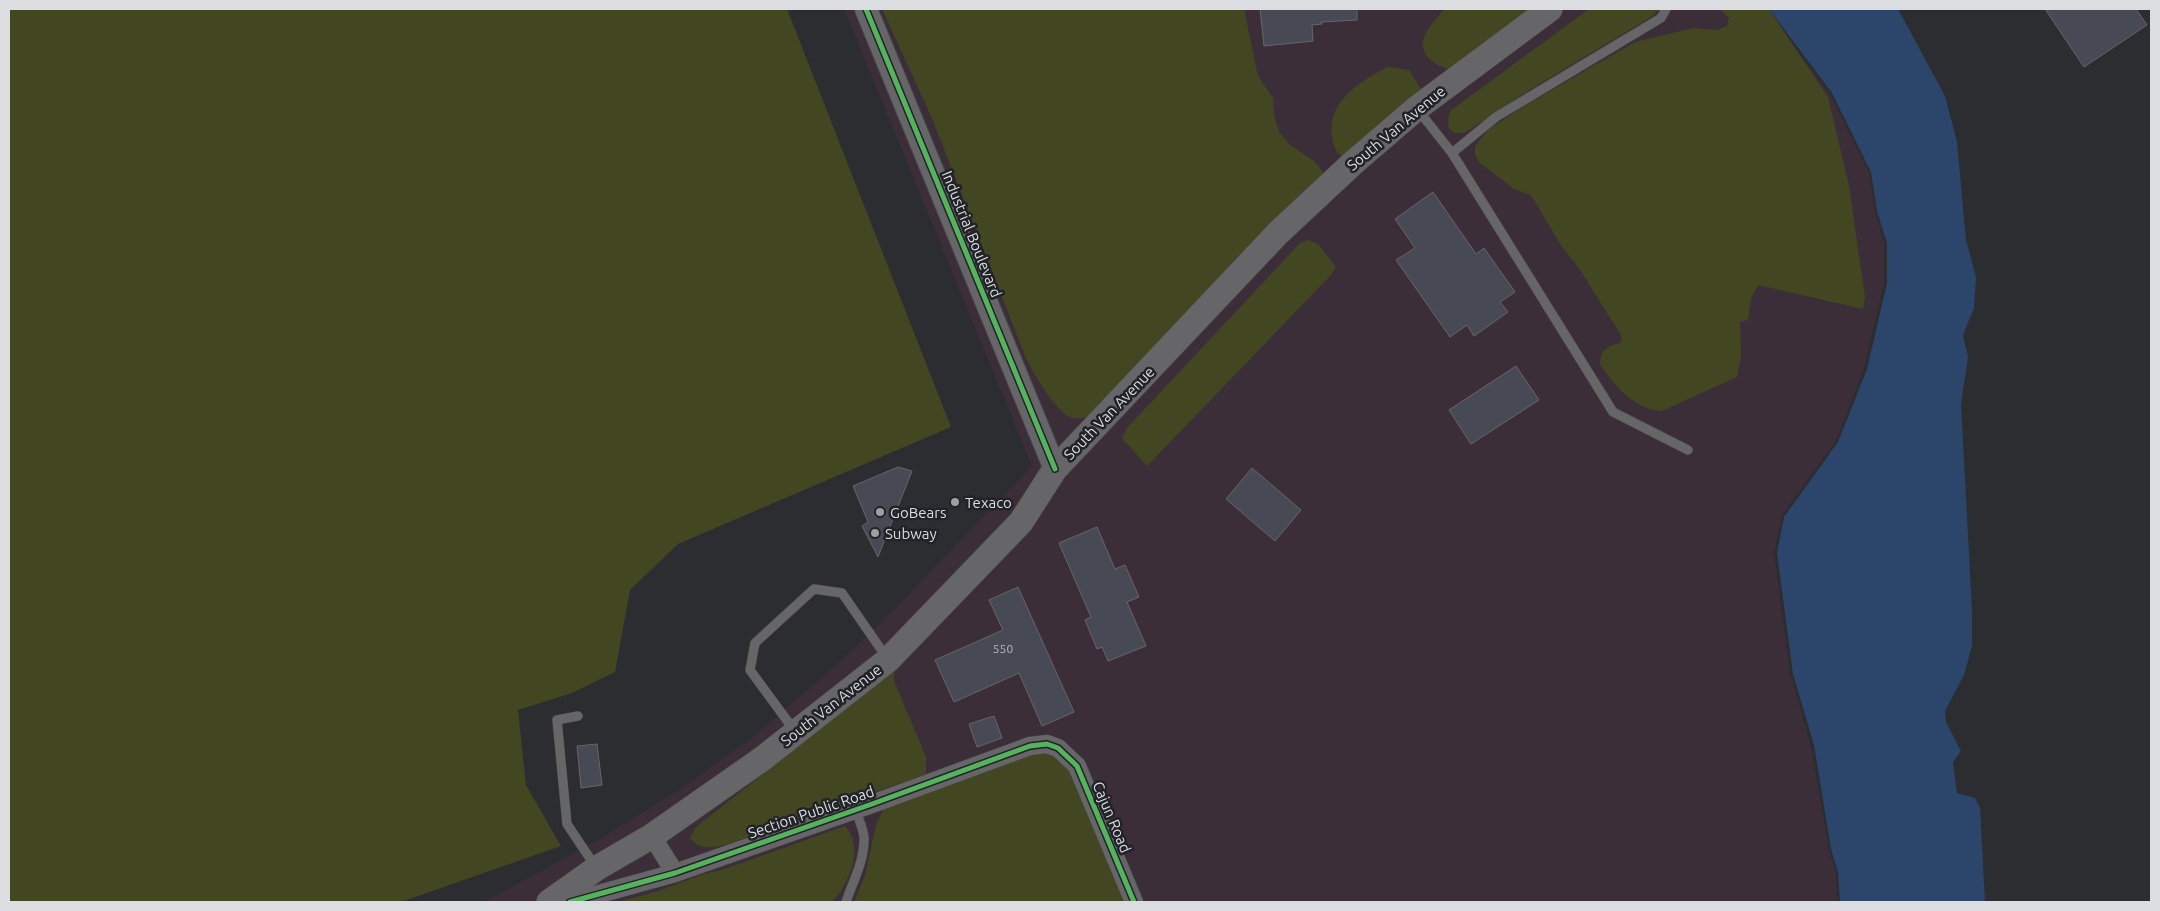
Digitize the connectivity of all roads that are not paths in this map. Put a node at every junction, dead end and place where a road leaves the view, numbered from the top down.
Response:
1 (866, 9) edge
2 (1550, 9) edge
3 (1666, 9) edge
4 (1417, 108) junction
5 (1452, 153) junction
6 (1688, 450) dead end
7 (1055, 469) junction
8 (888, 660) junction
9 (578, 716) dead end
10 (796, 733) junction
11 (1058, 748) joint
12 (856, 810) junction
13 (652, 836) junction
14 (597, 868) junction
15 (675, 874) junction
16 (549, 902) edge
17 (570, 902) edge
18 (846, 902) edge
19 (1134, 902) edge

1 - 7 street, Industrial Boulevard
2 - 4 main road, South Van Avenue
3 - 5 lane
4 - 5 lane
4 - 7 main road, South Van Avenue
5 - 6 lane
7 - 8 main road, South Van Avenue
8 - 10 main road, South Van Avenue
8 - 10 lane
9 - 14 lane
10 - 13 main road, South Van Avenue
11 - 12 street, Section Public Road
11 - 19 street, Cajun Road
12 - 15 street, Section Public Road
12 - 18 lane
13 - 14 main road, South Van Avenue
13 - 15 street
14 - 16 main road, South Van Avenue
15 - 17 street, Section Public Road

